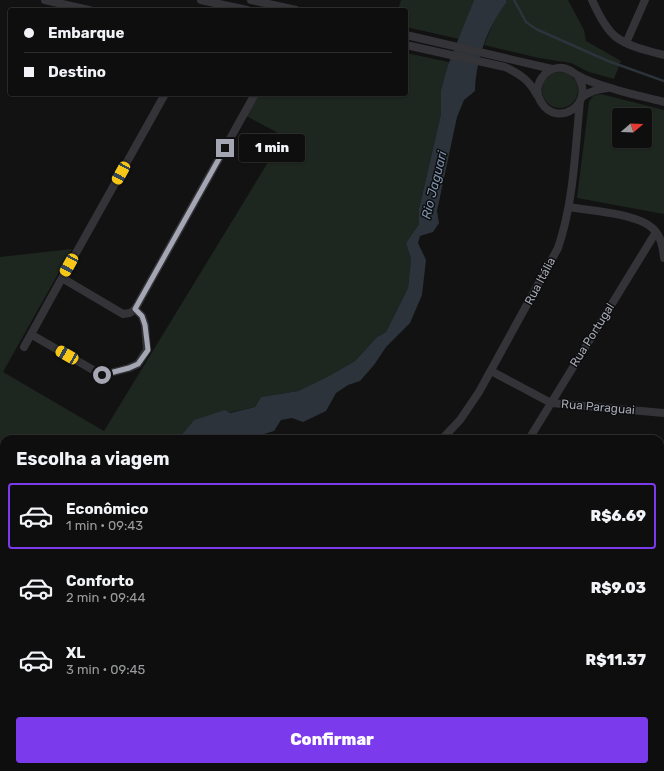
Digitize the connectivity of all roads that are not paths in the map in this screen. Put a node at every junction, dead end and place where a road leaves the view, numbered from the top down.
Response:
1 (45, 0) edge
2 (201, 0) edge
3 (251, 0) edge
4 (592, 0) edge
5 (645, 0) edge
6 (268, 2) edge
7 (80, 8) edge
8 (238, 8) edge
9 (289, 8) edge
10 (408, 35) edge
11 (626, 43) junction
12 (408, 45) edge
13 (664, 55) edge
14 (552, 69) junction
15 (577, 75) junction
16 (611, 88) junction
17 (538, 95) junction
18 (164, 96) edge
19 (254, 96) edge
20 (581, 99) junction
21 (664, 102) edge
22 (569, 208) junction
23 (656, 232) junction
24 (664, 258) edge
25 (62, 278) junction
26 (135, 309) junction
27 (32, 334) junction
28 (24, 347) dead end
29 (491, 371) junction
30 (551, 403) junction
31 (664, 413) edge
32 (446, 435) edge
33 (531, 435) edge

1 - 7 street
2 - 8 street
3 - 6 street
4 - 11 street
5 - 11 street
6 - 9 street
10 - 14 street
11 - 13 street
12 - 17 street
14 - 15 street
14 - 17 street
15 - 16 street
15 - 20 street
16 - 20 street
16 - 21 street
17 - 20 street
18 - 25 street
19 - 26 street
20 - 22 street, Rua Itália
22 - 23 street
22 - 29 street, Rua Itália
23 - 24 street
23 - 30 street, Rua Portugal
25 - 26 street
25 - 27 street
26 - 27 street
27 - 28 street
29 - 30 street, Rua Paraguai
29 - 32 street, Rua Itália
30 - 31 street, Rua Paraguai
30 - 33 street, Rua Portugal

